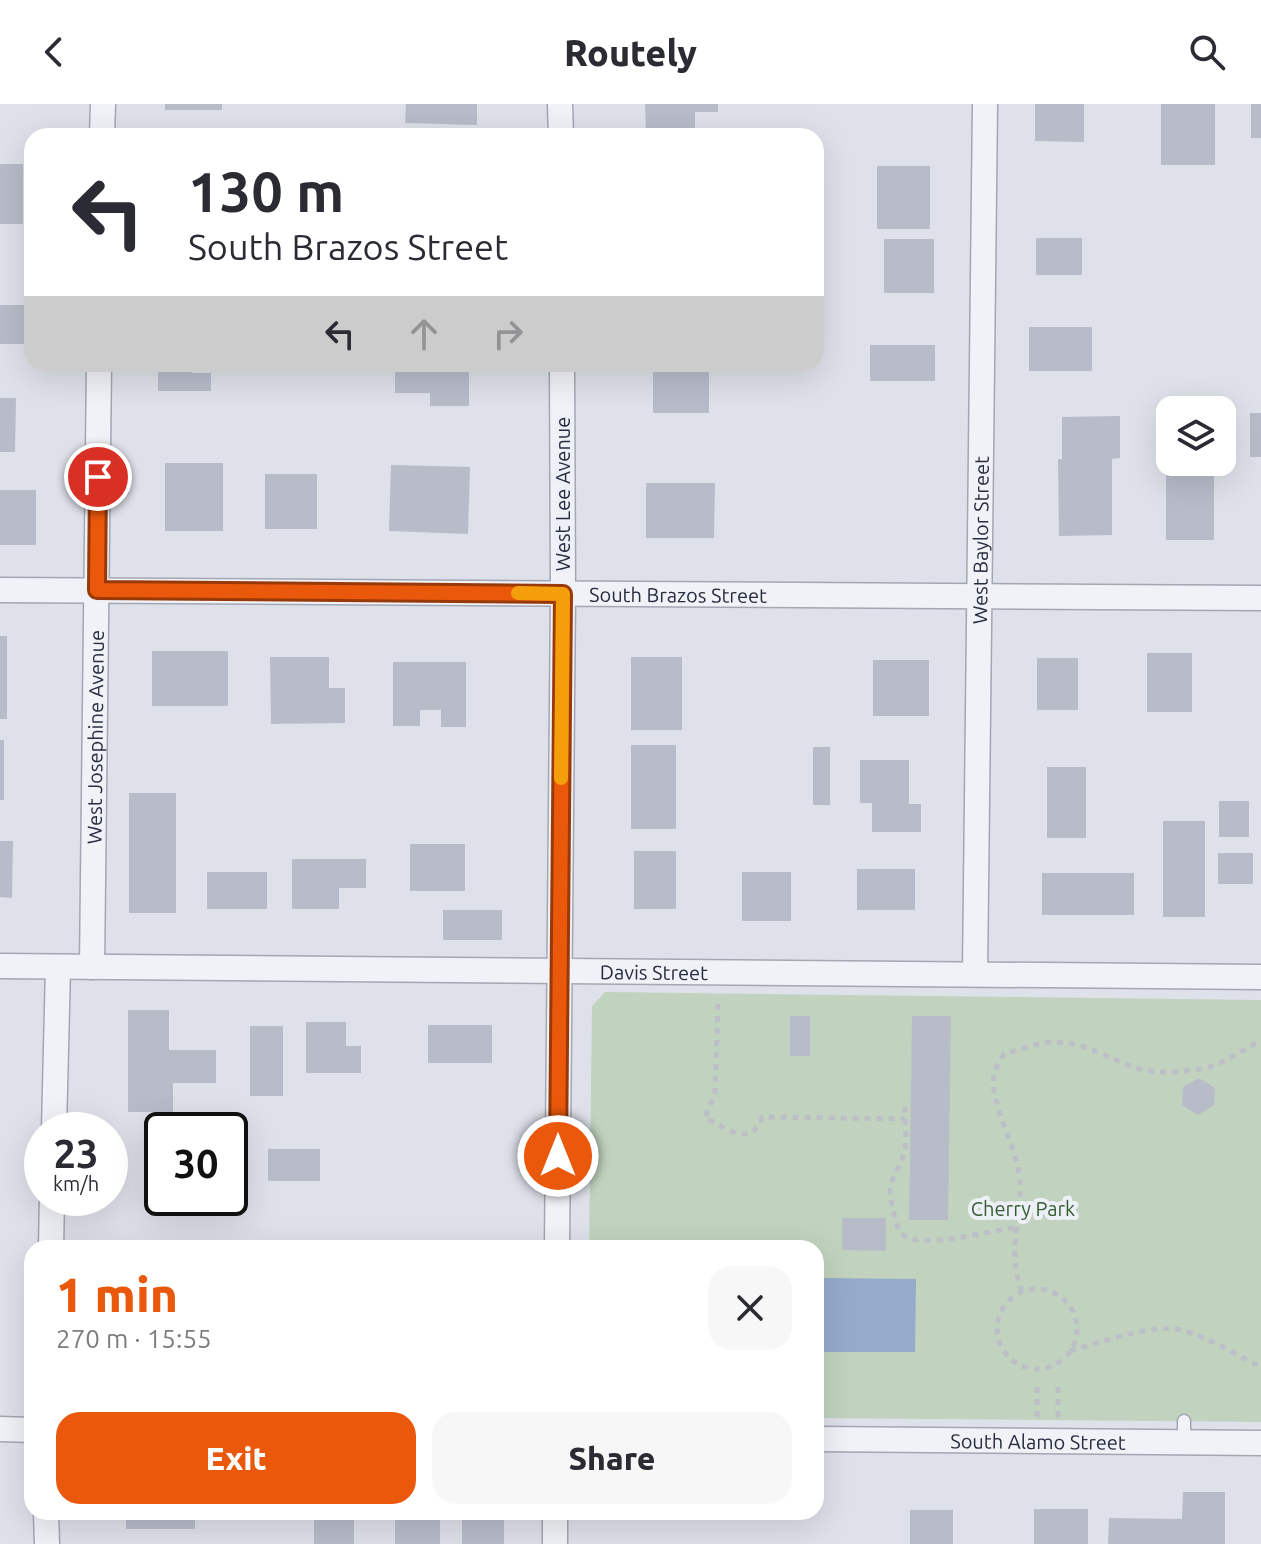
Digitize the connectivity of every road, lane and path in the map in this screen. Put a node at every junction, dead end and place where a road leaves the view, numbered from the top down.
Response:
1 (103, 104) edge
2 (560, 104) edge
3 (985, 104) edge
4 (102, 128) edge
5 (561, 128) edge
6 (99, 372) edge
7 (562, 372) edge
8 (0, 590) edge
9 (97, 590) junction
10 (563, 594) junction
11 (980, 596) junction
12 (1261, 598) edge
13 (0, 966) edge
14 (58, 967) junction
15 (92, 967) junction
16 (559, 971) junction
17 (975, 974) junction
18 (1261, 977) edge
19 (718, 1004) dead end
20 (1261, 1041) edge
21 (905, 1107) dead end
22 (54, 1112) edge
23 (905, 1119) junction
24 (52, 1216) edge
25 (1015, 1228) junction
26 (51, 1240) edge
27 (557, 1240) edge
28 (1022, 1292) junction
29 (1069, 1352) junction
30 (1261, 1367) edge
31 (0, 1429) edge
32 (24, 1430) edge
33 (824, 1439) edge
34 (1261, 1443) edge
35 (46, 1520) edge
36 (555, 1520) edge
37 (47, 1544) edge
38 (555, 1544) edge

1 - 4 street
2 - 5 street
3 - 11 street, West Baylor Street
6 - 9 street, West Josephine Avenue
7 - 10 street, West Lee Avenue
8 - 9 street, South Brazos Street
9 - 10 street, South Brazos Street
9 - 15 street, West Josephine Avenue
10 - 11 street, South Brazos Street
10 - 16 street, West Lee Avenue
11 - 12 street, South Brazos Street
11 - 17 street, West Baylor Street
13 - 14 street, Davis Street
14 - 15 street, Davis Street
14 - 22 street
15 - 16 street, Davis Street
16 - 17 street, Davis Street
16 - 27 street, West Lee Avenue
17 - 18 street, Davis Street
19 - 23 path
20 - 25 path
21 - 23 path
23 - 25 path
24 - 26 street
25 - 28 path
28 - 29 path
28 - 29 path
29 - 30 path
31 - 32 street
33 - 34 street, South Alamo Street
35 - 37 street
36 - 38 street

